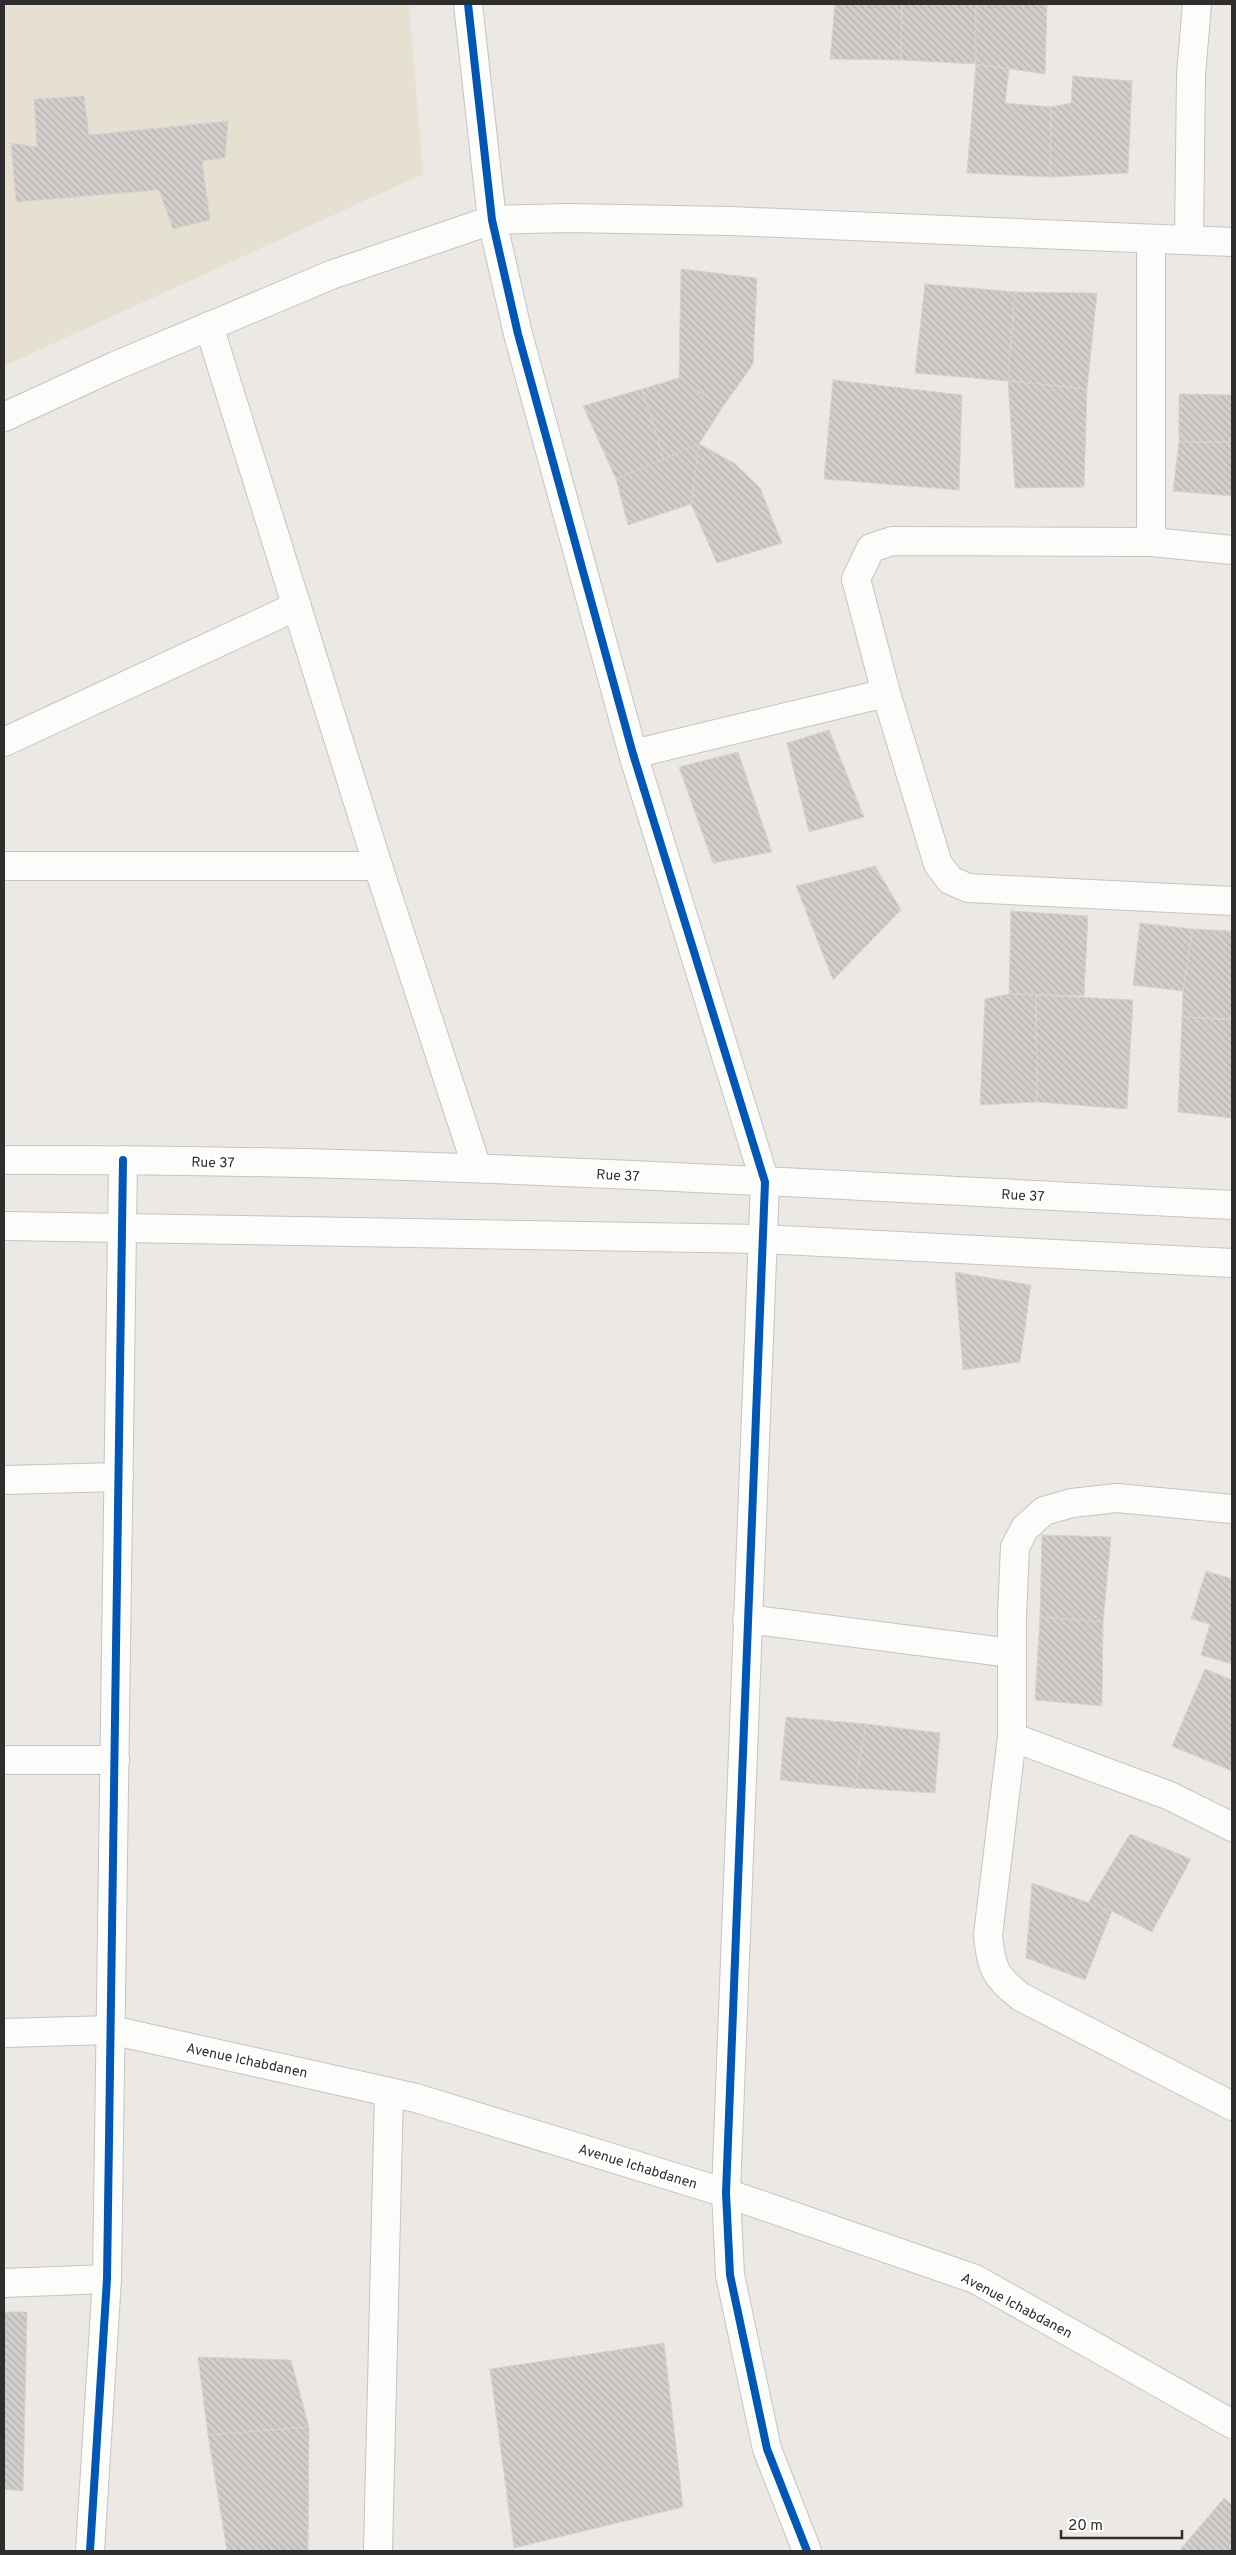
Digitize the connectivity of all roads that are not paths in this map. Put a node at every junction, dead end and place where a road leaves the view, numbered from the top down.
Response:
1 (468, 4) edge
2 (1197, 4) edge
3 (492, 220) junction
4 (1150, 240) junction
5 (1188, 240) junction
6 (1232, 242) edge
7 (209, 326) junction
8 (4, 417) edge
9 (1152, 542) junction
10 (1232, 550) edge
11 (297, 606) junction
12 (886, 693) junction
13 (4, 742) edge
14 (633, 754) junction
15 (4, 866) edge
16 (378, 866) junction
17 (1232, 900) edge
18 (4, 1160) edge
19 (122, 1160) junction
20 (477, 1168) junction
21 (764, 1182) junction
22 (1232, 1205) edge
23 (4, 1226) edge
24 (122, 1227) junction
25 (762, 1239) junction
26 (1232, 1263) edge
27 (119, 1478) junction
28 (4, 1480) edge
29 (1232, 1509) edge
30 (747, 1619) junction
31 (1011, 1653) junction
32 (1012, 1737) junction
33 (4, 1760) edge
34 (115, 1760) junction
35 (1232, 1827) edge
36 (111, 2030) junction
37 (4, 2033) edge
38 (389, 2092) junction
39 (1232, 2106) edge
40 (726, 2193) junction
41 (107, 2280) junction
42 (4, 2283) edge
43 (1232, 2424) edge
44 (90, 2551) edge
45 (378, 2551) edge
46 (807, 2551) edge

1 - 3 street
2 - 5 street
3 - 4 street
3 - 7 street
3 - 14 street
4 - 5 street
4 - 9 street
5 - 6 street
7 - 8 street
7 - 11 street
9 - 10 street
9 - 12 street
11 - 13 street
11 - 16 street
12 - 14 street
12 - 17 street
14 - 21 street
15 - 16 street
16 - 20 street
18 - 19 street, Rue 37
19 - 20 street, Rue 37
19 - 24 street
20 - 21 street, Rue 37
21 - 22 street, Rue 37
21 - 25 street
23 - 24 street
24 - 25 street
24 - 27 street
25 - 26 street
25 - 30 street
27 - 28 street
27 - 34 street
29 - 31 street
30 - 31 street
30 - 40 street
31 - 32 street
32 - 35 street
32 - 39 street
33 - 34 street
34 - 36 street
36 - 37 street, Avenue Ichabdanen
36 - 38 street, Avenue Ichabdanen
36 - 41 street
38 - 40 street, Avenue Ichabdanen
38 - 45 street
40 - 43 street, Avenue Ichabdanen
40 - 46 street
41 - 42 street
41 - 44 street

